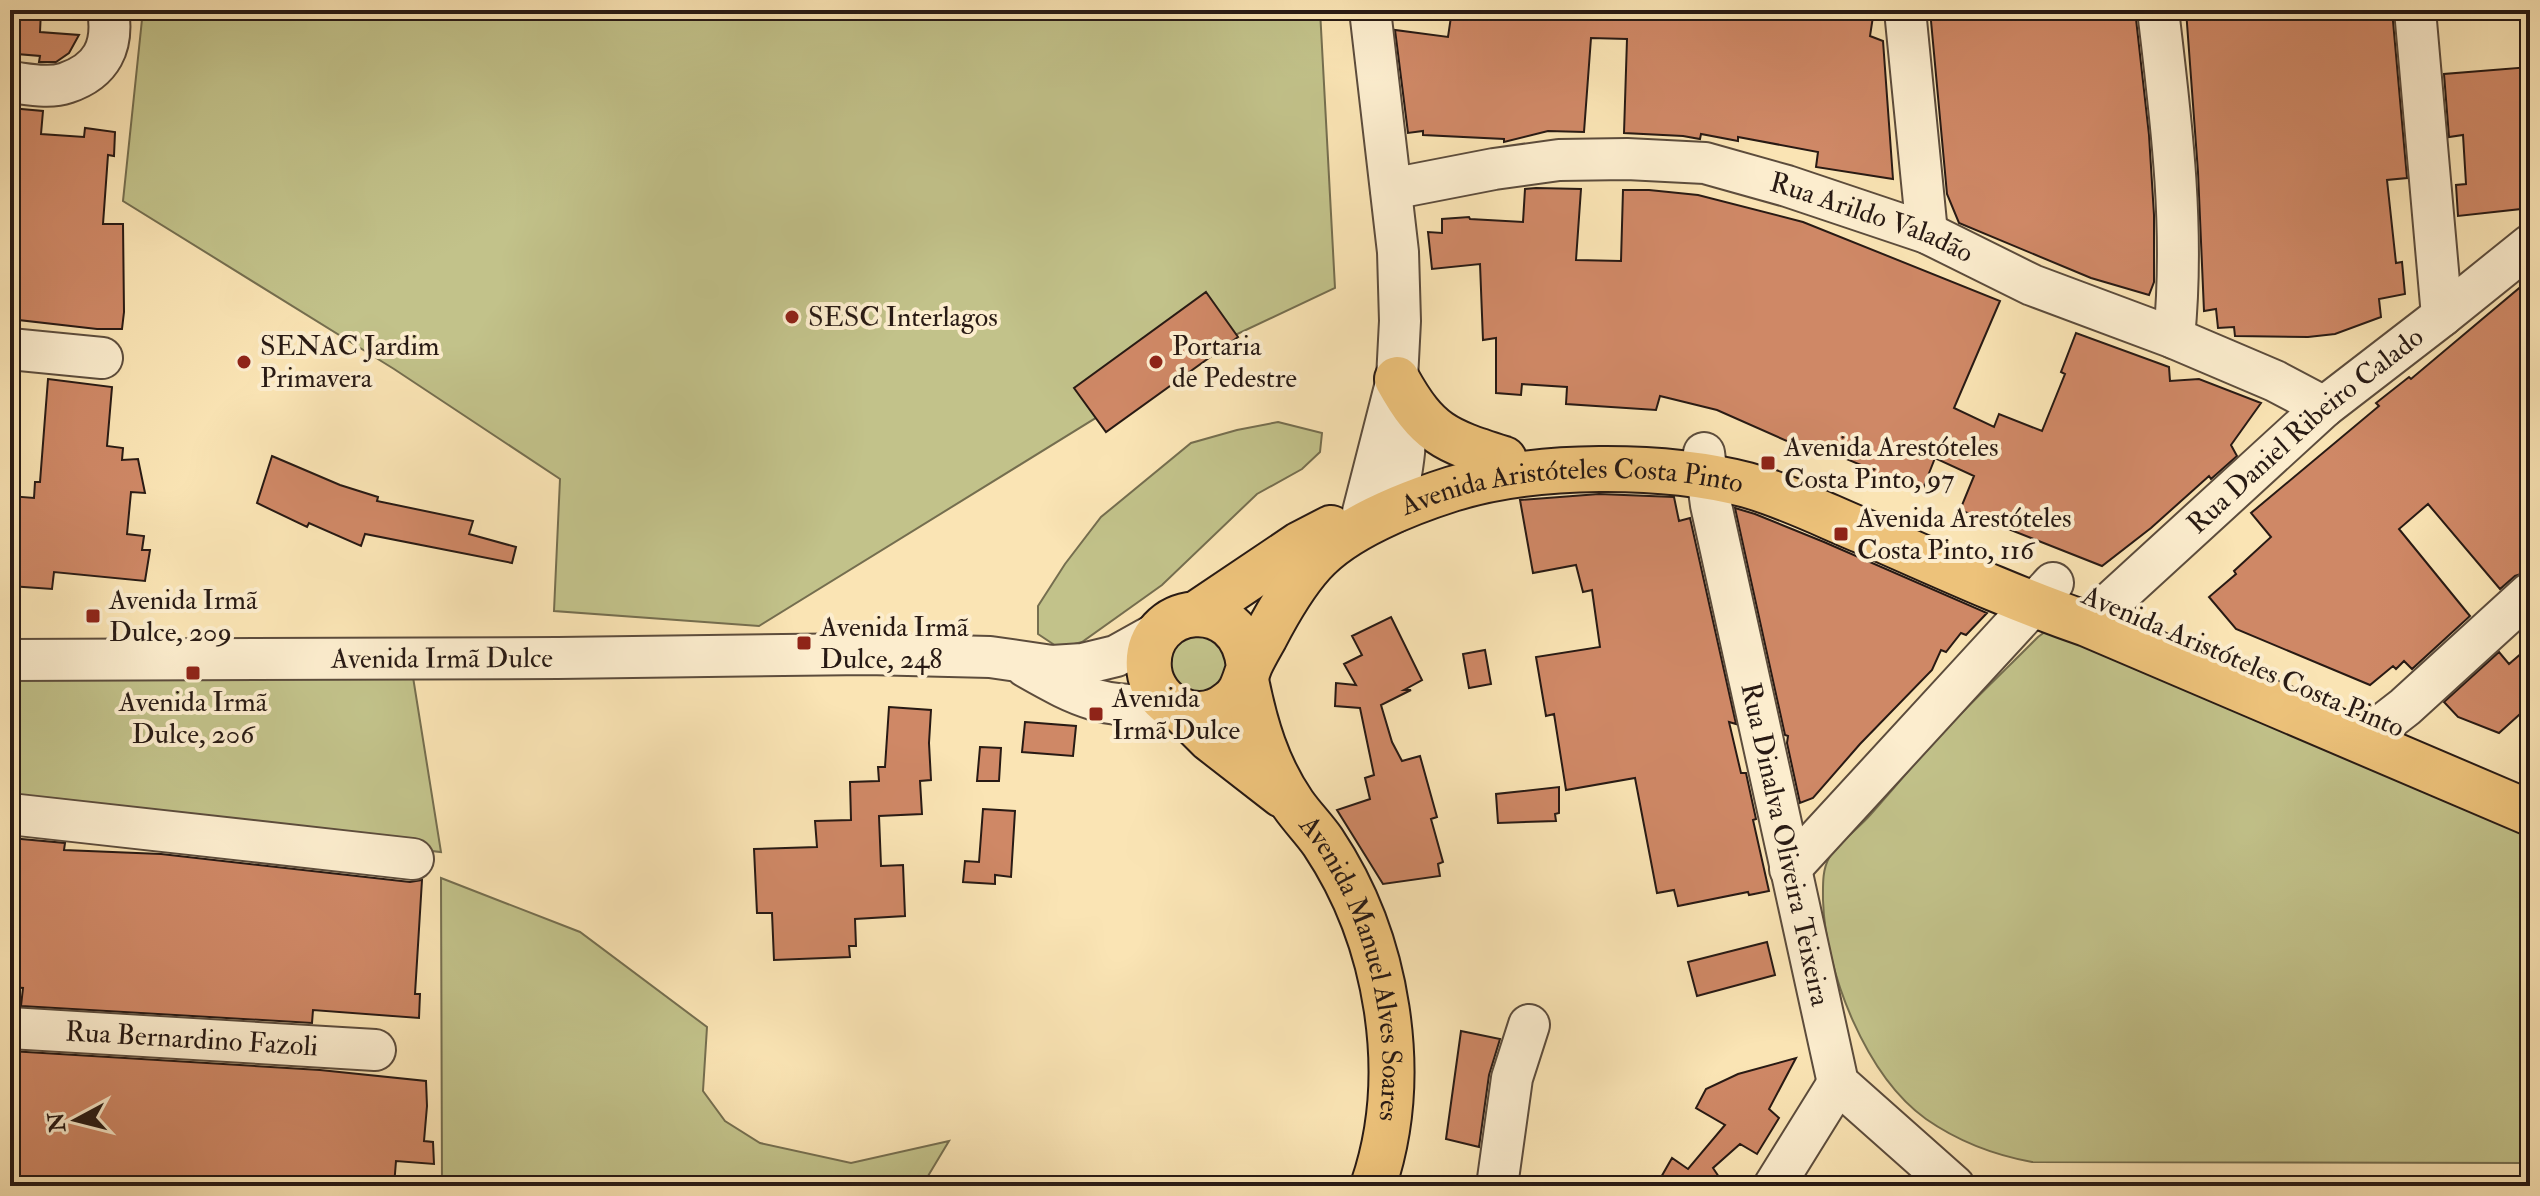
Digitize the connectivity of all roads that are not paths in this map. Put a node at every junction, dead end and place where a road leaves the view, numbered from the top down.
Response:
1 (108, 10) edge
2 (1370, 10) edge
3 (1905, 10) edge
4 (2158, 10) edge
5 (2415, 10) edge
6 (10, 82) edge
7 (1391, 189) junction
8 (1927, 233) junction
9 (2530, 245) edge
10 (2442, 316) junction
11 (2174, 338) junction
12 (10, 349) edge
13 (102, 358) dead end
14 (1397, 379) junction
15 (2324, 407) junction
16 (1504, 459) junction
17 (1706, 465) junction
18 (1385, 506) junction
19 (2530, 593) edge
20 (2043, 594) junction
21 (2098, 613) junction
22 (1178, 623) junction
23 (10, 660) edge
24 (1016, 661) junction
25 (1248, 673) junction
26 (1176, 708) junction
27 (2380, 734) junction
28 (2530, 782) edge
29 (1293, 804) junction
30 (2530, 813) edge
31 (10, 814) edge
32 (413, 859) dead end
33 (1790, 869) junction
34 (1529, 1025) dead end
35 (10, 1028) edge
36 (375, 1050) dead end
37 (1838, 1083) junction
38 (1373, 1186) edge
39 (1497, 1186) edge
40 (1774, 1186) edge
41 (1954, 1186) edge

1 - 6 street
2 - 7 street
3 - 8 street
4 - 11 street
5 - 10 street
7 - 8 street, Rua Arildo Valadão
7 - 14 street
8 - 11 street, Rua Arildo Valadão
9 - 10 street, Rua Daniel Ribeiro Calado
10 - 15 street, Rua Daniel Ribeiro Calado
11 - 15 street, Rua Arildo Valadão
12 - 13 street
14 - 16 main road
14 - 18 street
15 - 21 street, Rua Daniel Ribeiro Calado
16 - 17 main road, Avenida Aristóteles Costa Pinto
16 - 18 main road, Avenida Aristóteles Costa Pinto
17 - 18 main road, Avenida Aristóteles Costa Pinto
17 - 20 main road, Avenida Aristóteles Costa Pinto
17 - 33 street, Rua Dinalva Oliveira Teixeira
18 - 22 main road, Avenida Aristóteles Costa Pinto
18 - 25 main road, Avenida Aristóteles Costa Pinto
19 - 27 street
20 - 21 main road, Avenida Aristóteles Costa Pinto
20 - 33 street
21 - 27 main road, Avenida Aristóteles Costa Pinto
22 - 24 street, Avenida Irmã Dulce
22 - 25 main road
22 - 26 main road
23 - 24 street, Avenida Irmã Dulce
24 - 26 street, Avenida Irmã Dulce
25 - 26 main road
25 - 29 main road, Avenida Manuel Alves Soares
26 - 29 main road, Avenida Manuel Alves Soares
27 - 28 main road, Avenida Aristóteles Costa Pinto
27 - 30 main road, Avenida Aristóteles Costa Pinto
29 - 38 main road, Avenida Manuel Alves Soares
31 - 32 street
33 - 37 street, Rua Dinalva Oliveira Teixeira
34 - 39 street
35 - 36 street, Rua Bernardino Fazoli
37 - 40 street
37 - 41 street

